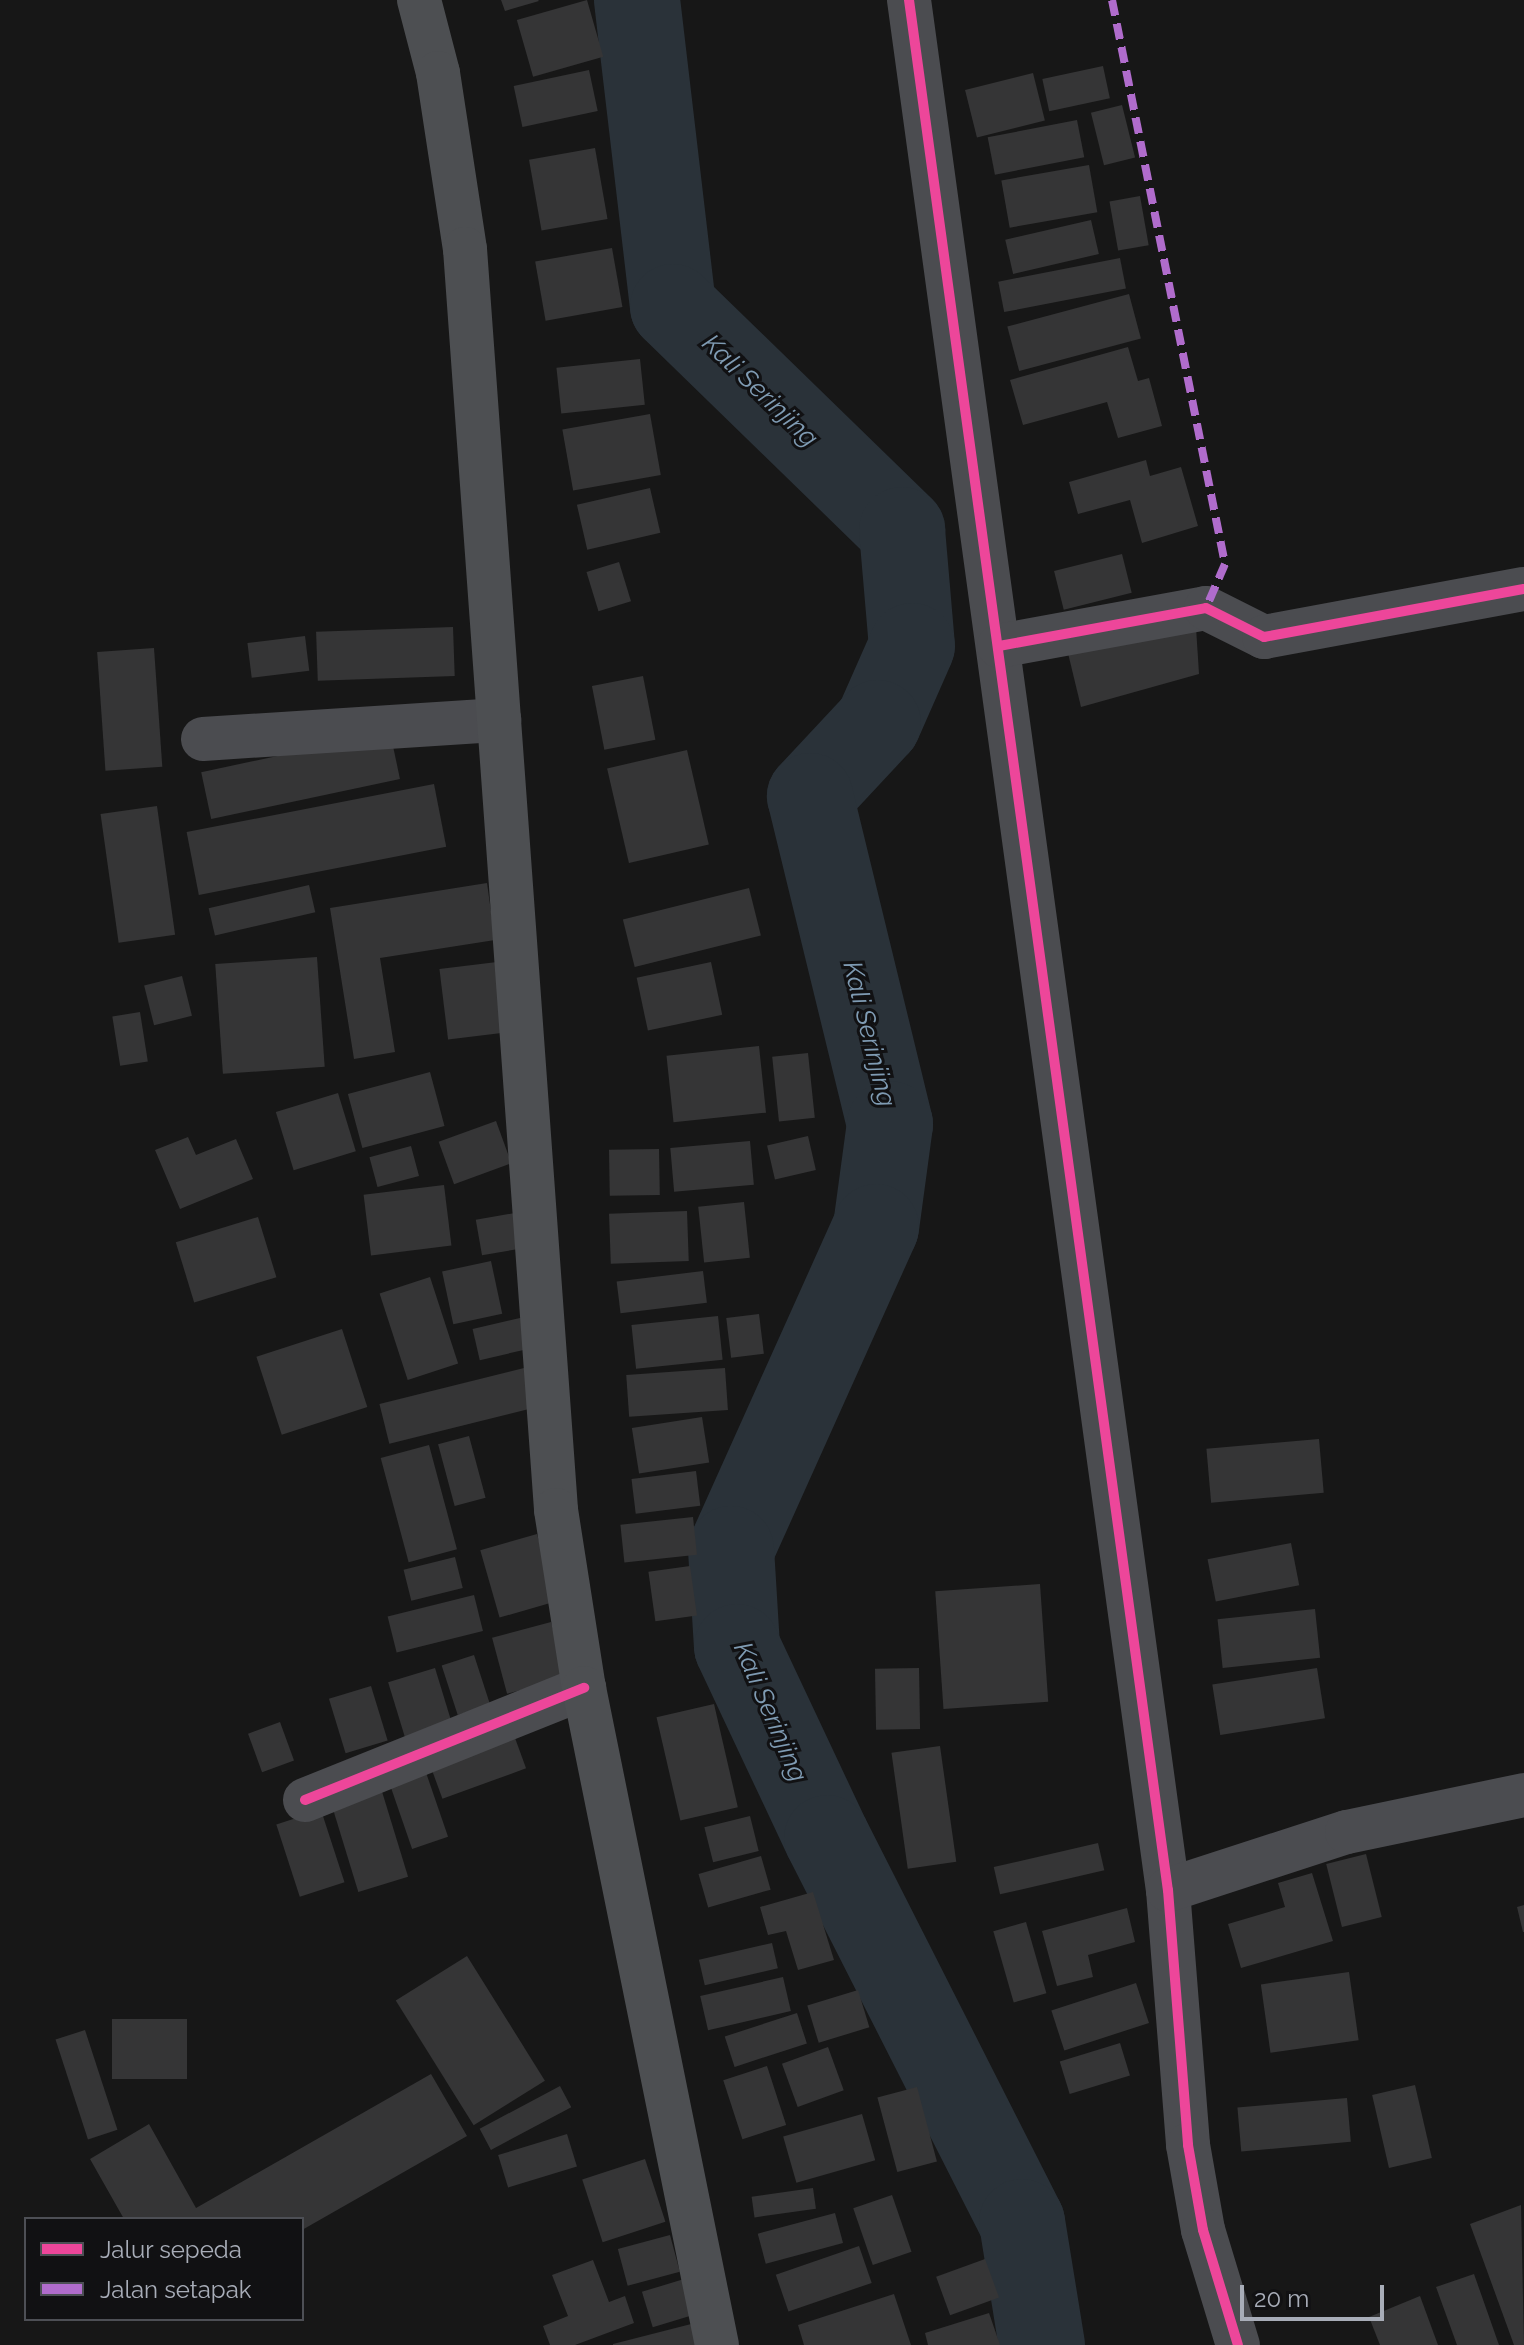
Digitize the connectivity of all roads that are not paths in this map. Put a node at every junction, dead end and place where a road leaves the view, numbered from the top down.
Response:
1 (419, 0) edge
2 (909, 0) edge
3 (1524, 589) edge
4 (999, 646) junction
5 (499, 720) junction
6 (203, 739) dead end
7 (584, 1688) junction
8 (1524, 1795) edge
9 (305, 1800) dead end
10 (1168, 1890) junction
11 (717, 2345) edge
12 (1238, 2345) edge

1 - 5 main road
2 - 4 street
3 - 4 street
4 - 10 street
5 - 6 street
5 - 7 main road
7 - 9 street
7 - 11 main road
8 - 10 street
10 - 12 street

